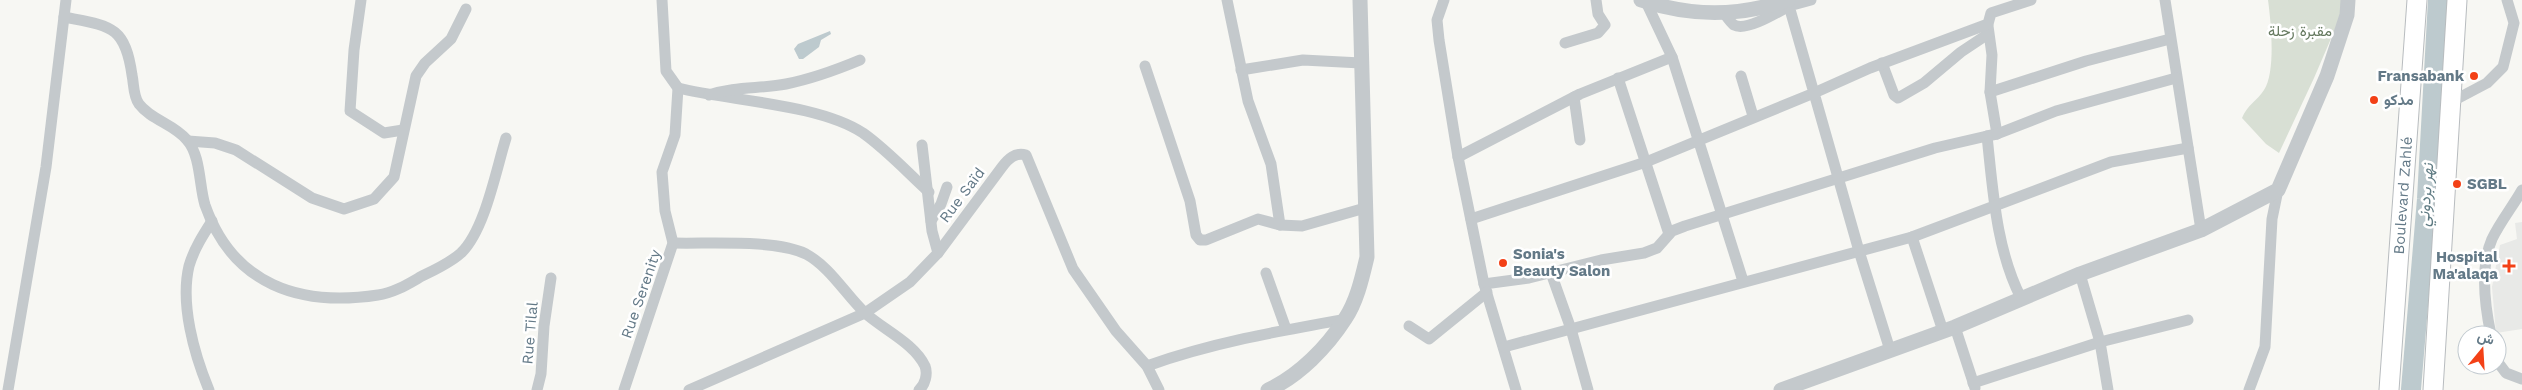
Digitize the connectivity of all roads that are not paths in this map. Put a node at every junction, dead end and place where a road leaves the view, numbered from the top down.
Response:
1 (66, 0) edge
2 (361, 0) edge
3 (662, 0) edge
4 (1227, 0) edge
5 (1360, 0) edge
6 (1444, 0) edge
7 (1596, 0) edge
8 (1811, 0) edge
9 (2031, 0) edge
10 (2165, 0) edge
11 (2348, 0) edge
12 (2417, 0) edge
13 (2457, 0) edge
14 (2508, 0) edge
15 (1644, 1) edge
16 (1789, 3) edge
17 (1996, 5) edge
18 (466, 9) dead end
19 (64, 16) junction
20 (1988, 29) junction
21 (2170, 39) junction
22 (1566, 43) dead end
23 (1672, 56) junction
24 (860, 60) dead end
25 (1362, 63) junction
26 (1882, 63) junction
27 (1145, 66) dead end
28 (1241, 70) junction
29 (1742, 76) dead end
30 (1618, 78) junction
31 (2176, 78) junction
32 (678, 88) junction
33 (1990, 92) junction
34 (1814, 94) junction
35 (708, 95) junction
36 (1574, 97) junction
37 (2451, 102) junction
38 (1753, 116) junction
39 (403, 130) junction
40 (1992, 135) junction
41 (506, 138) dead end
42 (1580, 140) dead end
43 (188, 141) junction
44 (1700, 141) junction
45 (922, 145) dead end
46 (2188, 148) junction
47 (1458, 157) junction
48 (1646, 162) junction
49 (1838, 178) junction
50 (947, 187) dead end
51 (2278, 190) junction
52 (928, 192) junction
53 (2520, 197) edge
54 (1995, 206) junction
55 (1365, 208) junction
56 (1721, 214) junction
57 (1471, 219) junction
58 (212, 221) junction
59 (931, 221) junction
60 (1280, 225) junction
61 (2201, 230) junction
62 (1669, 234) junction
63 (1912, 237) junction
64 (674, 244) junction
65 (1859, 251) junction
66 (938, 253) junction
67 (1266, 273) dead end
68 (1552, 273) junction
69 (2080, 274) junction
70 (551, 278) dead end
71 (1742, 281) junction
72 (1486, 288) junction
73 (2021, 298) junction
74 (865, 313) junction
75 (1346, 319) junction
76 (2188, 320) dead end
77 (2490, 325) edge
78 (1409, 326) dead end
79 (1286, 329) junction
80 (1571, 329) junction
81 (1949, 329) junction
82 (2100, 342) junction
83 (1504, 347) junction
84 (1890, 350) junction
85 (1147, 366) junction
86 (2507, 373) edge
87 (2522, 379) edge
88 (1974, 386) edge
89 (1785, 389) edge
90 (8, 390) edge
91 (209, 390) edge
92 (537, 390) edge
93 (624, 390) edge
94 (689, 390) edge
95 (919, 390) edge
96 (1159, 390) edge
97 (1268, 390) edge
98 (1516, 390) edge
99 (1588, 390) edge
100 (2108, 390) edge
101 (2249, 390) edge
102 (2389, 390) edge
103 (2433, 390) edge

1 - 19 street
2 - 39 street
3 - 32 street
4 - 28 street
5 - 25 street
6 - 47 street
7 - 22 street
8 - 16 street
9 - 17 street
10 - 21 street
11 - 51 street
12 - 102 highway, Boulevard Zahlé
13 - 37 highway
14 - 37 street
15 - 16 street
15 - 23 street
16 - 34 street
17 - 20 street
18 - 39 street
19 - 43 street
19 - 90 street
20 - 26 street
20 - 26 street
20 - 33 street
21 - 31 street
21 - 33 street
23 - 30 street
23 - 44 street
24 - 35 street
25 - 28 street
25 - 55 street
26 - 34 street
27 - 60 street
28 - 60 street
29 - 38 street
30 - 36 street
30 - 48 street
31 - 40 street
31 - 46 street
32 - 35 street
32 - 64 street, Rue Serenity
33 - 40 street
34 - 38 street
34 - 49 street
35 - 52 street
36 - 42 street
36 - 47 street
37 - 103 highway
38 - 44 street
39 - 43 street
40 - 49 street
40 - 54 street
41 - 58 street
43 - 58 street
44 - 48 street
44 - 56 street
45 - 52 street
46 - 54 street
46 - 61 street
47 - 57 street
48 - 57 street
48 - 62 street
49 - 56 street
49 - 65 street
50 - 59 street
51 - 61 street
51 - 101 street
52 - 59 street
53 - 77 street
54 - 63 street
54 - 73 street
55 - 60 street
55 - 75 street
56 - 62 street
56 - 71 street
57 - 72 street
58 - 91 street
59 - 66 street
61 - 69 street
62 - 68 street
63 - 65 street
63 - 81 street
64 - 74 street
64 - 93 street, Rue Serenity
65 - 71 street
65 - 84 street
66 - 74 street, Rue Saïd
66 - 85 street, Rue Saïd
67 - 79 street
68 - 72 street
68 - 80 street
69 - 73 street
69 - 82 street
70 - 92 street, Rue Tilal
71 - 80 street
72 - 78 street
72 - 83 street
73 - 81 street
74 - 94 street, Rue Saïd
74 - 95 street
75 - 79 street
75 - 97 street
76 - 82 street
79 - 85 street
80 - 83 street
80 - 99 street
81 - 84 street
81 - 88 street
82 - 88 street
82 - 100 street
83 - 98 street
84 - 89 street
85 - 96 street, Rue Saïd
86 - 87 street

